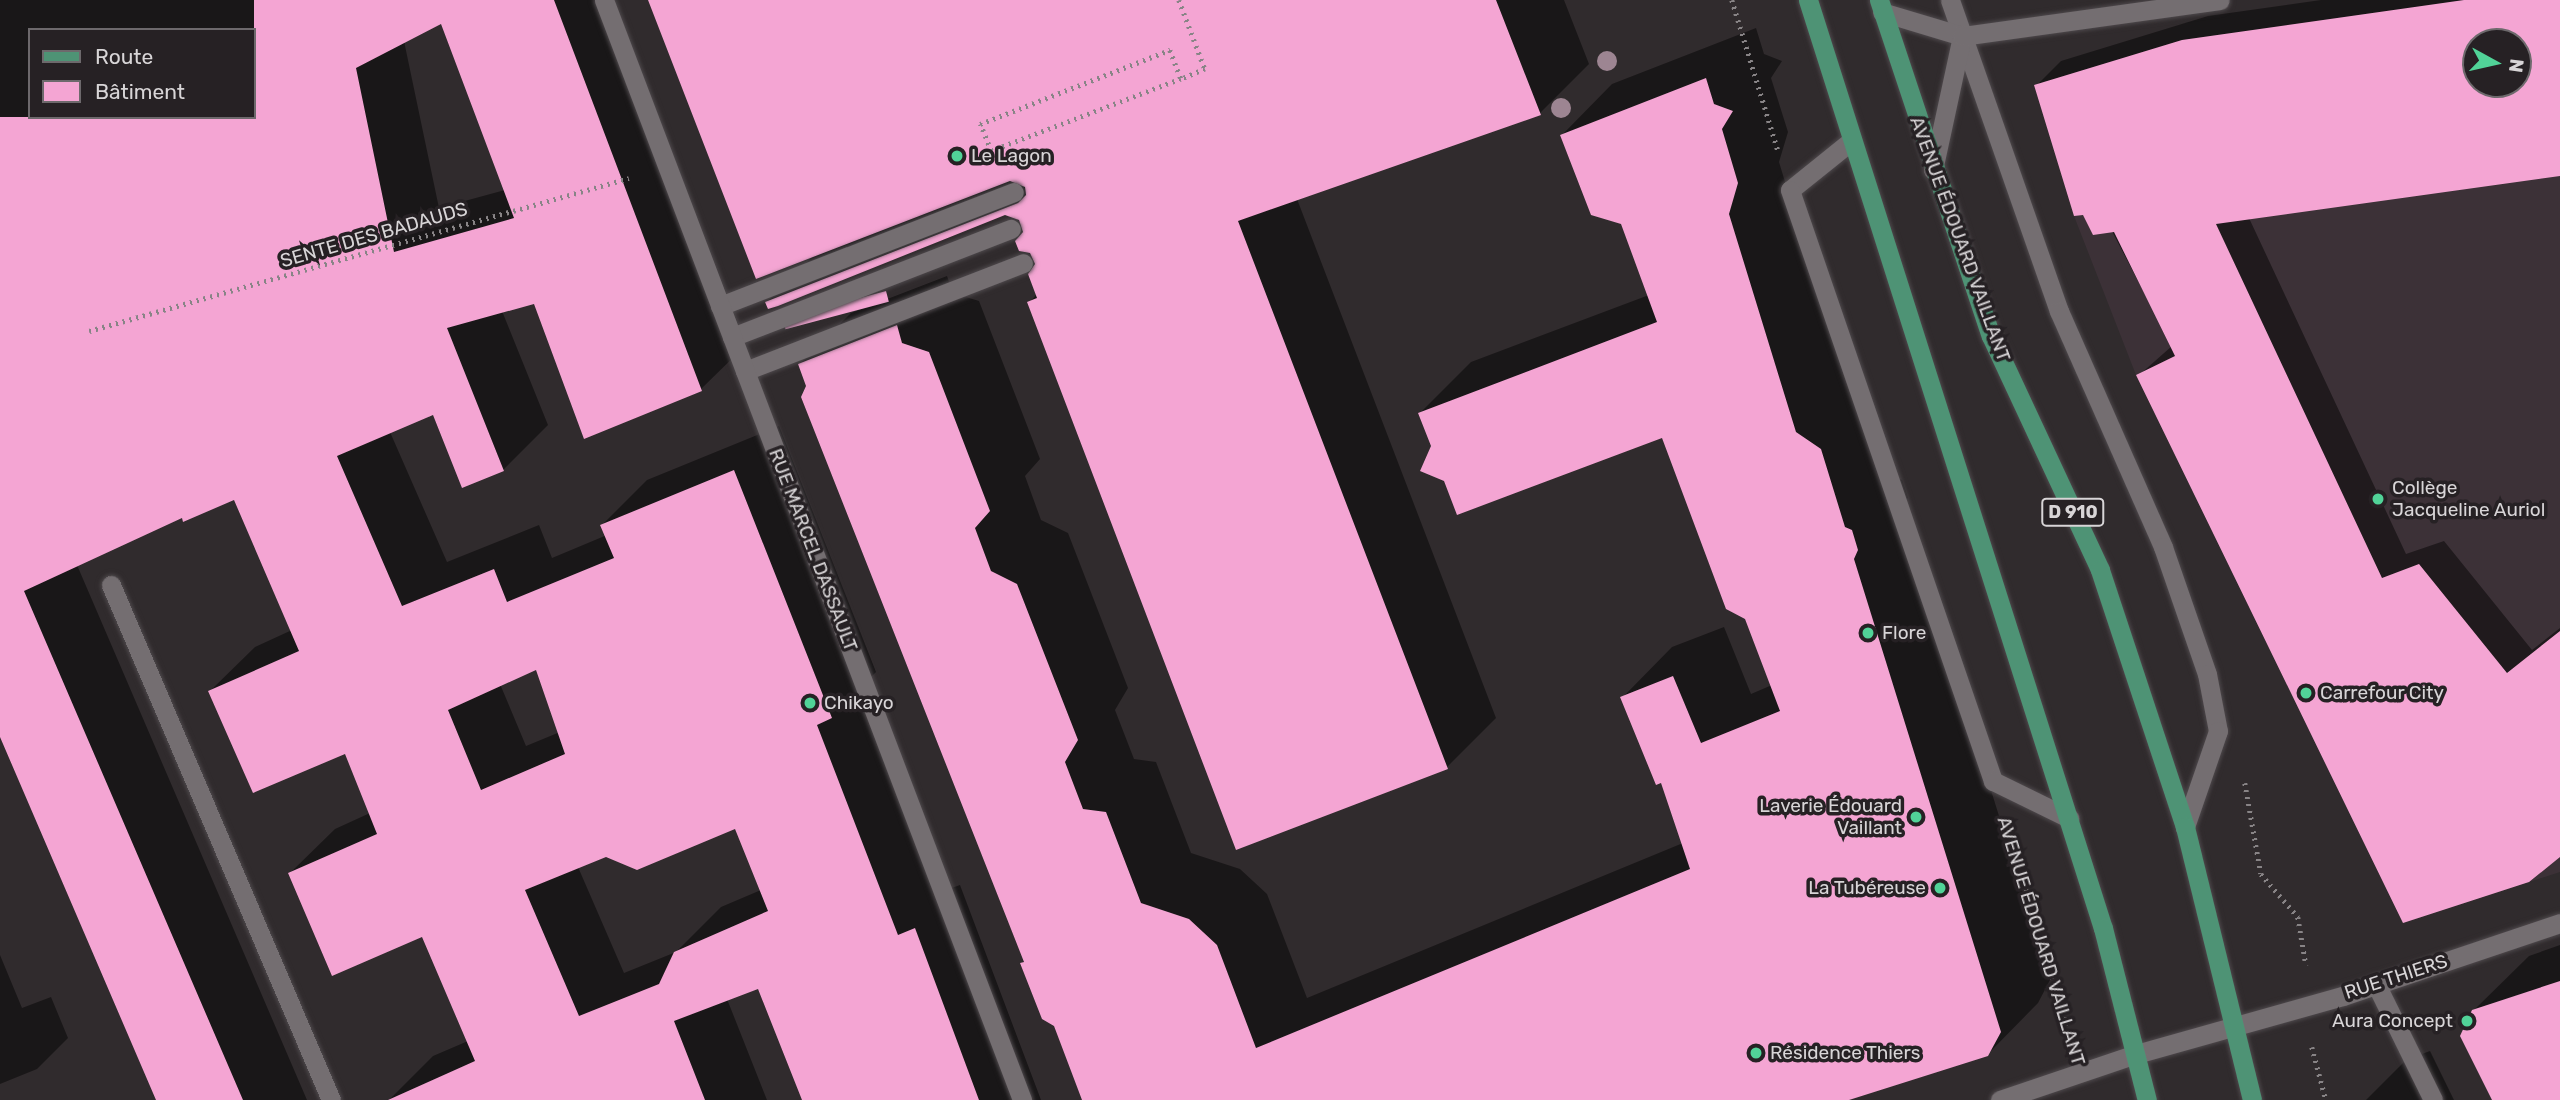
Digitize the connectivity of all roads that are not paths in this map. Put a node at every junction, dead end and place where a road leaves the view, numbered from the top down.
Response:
1 (604, 0) edge
2 (1808, 0) edge
3 (1950, 0) edge
4 (2220, 0) edge
5 (1880, 6) edge
6 (1962, 36) junction
7 (1852, 141) junction
8 (1933, 171) junction
9 (1014, 192) dead end
10 (1011, 229) dead end
11 (1023, 263) dead end
12 (720, 306) junction
13 (732, 337) junction
14 (744, 371) junction
15 (111, 585) dead end
16 (2069, 818) junction
17 (2185, 827) junction
18 (2560, 923) edge
19 (2376, 984) junction
20 (2230, 1024) junction
21 (2136, 1054) junction
22 (331, 1100) edge
23 (1022, 1100) edge
24 (2000, 1100) edge
25 (2147, 1100) edge
26 (2252, 1100) edge
27 (2433, 1100) edge

1 - 12 street, RUE MARCEL DASSAULT
2 - 7 main road
3 - 6 street
4 - 6 street
5 - 6 street
5 - 8 main road, AVENUE ÉDOUARD VAILLANT / D 910
6 - 8 street
6 - 17 street
7 - 16 main road
7 - 16 street, AVENUE ÉDOUARD VAILLANT
8 - 17 main road, AVENUE ÉDOUARD VAILLANT / D 910
9 - 12 street
10 - 13 street
11 - 14 street
12 - 13 street, RUE MARCEL DASSAULT
13 - 14 street, RUE MARCEL DASSAULT
14 - 23 street, RUE MARCEL DASSAULT
15 - 22 street
16 - 21 main road
17 - 20 main road, AVENUE ÉDOUARD VAILLANT / D 910
18 - 19 street, RUE THIERS
19 - 20 street, RUE THIERS
19 - 27 street
20 - 21 street
20 - 26 main road, AVENUE ÉDOUARD VAILLANT / D 910
21 - 24 street
21 - 25 main road

